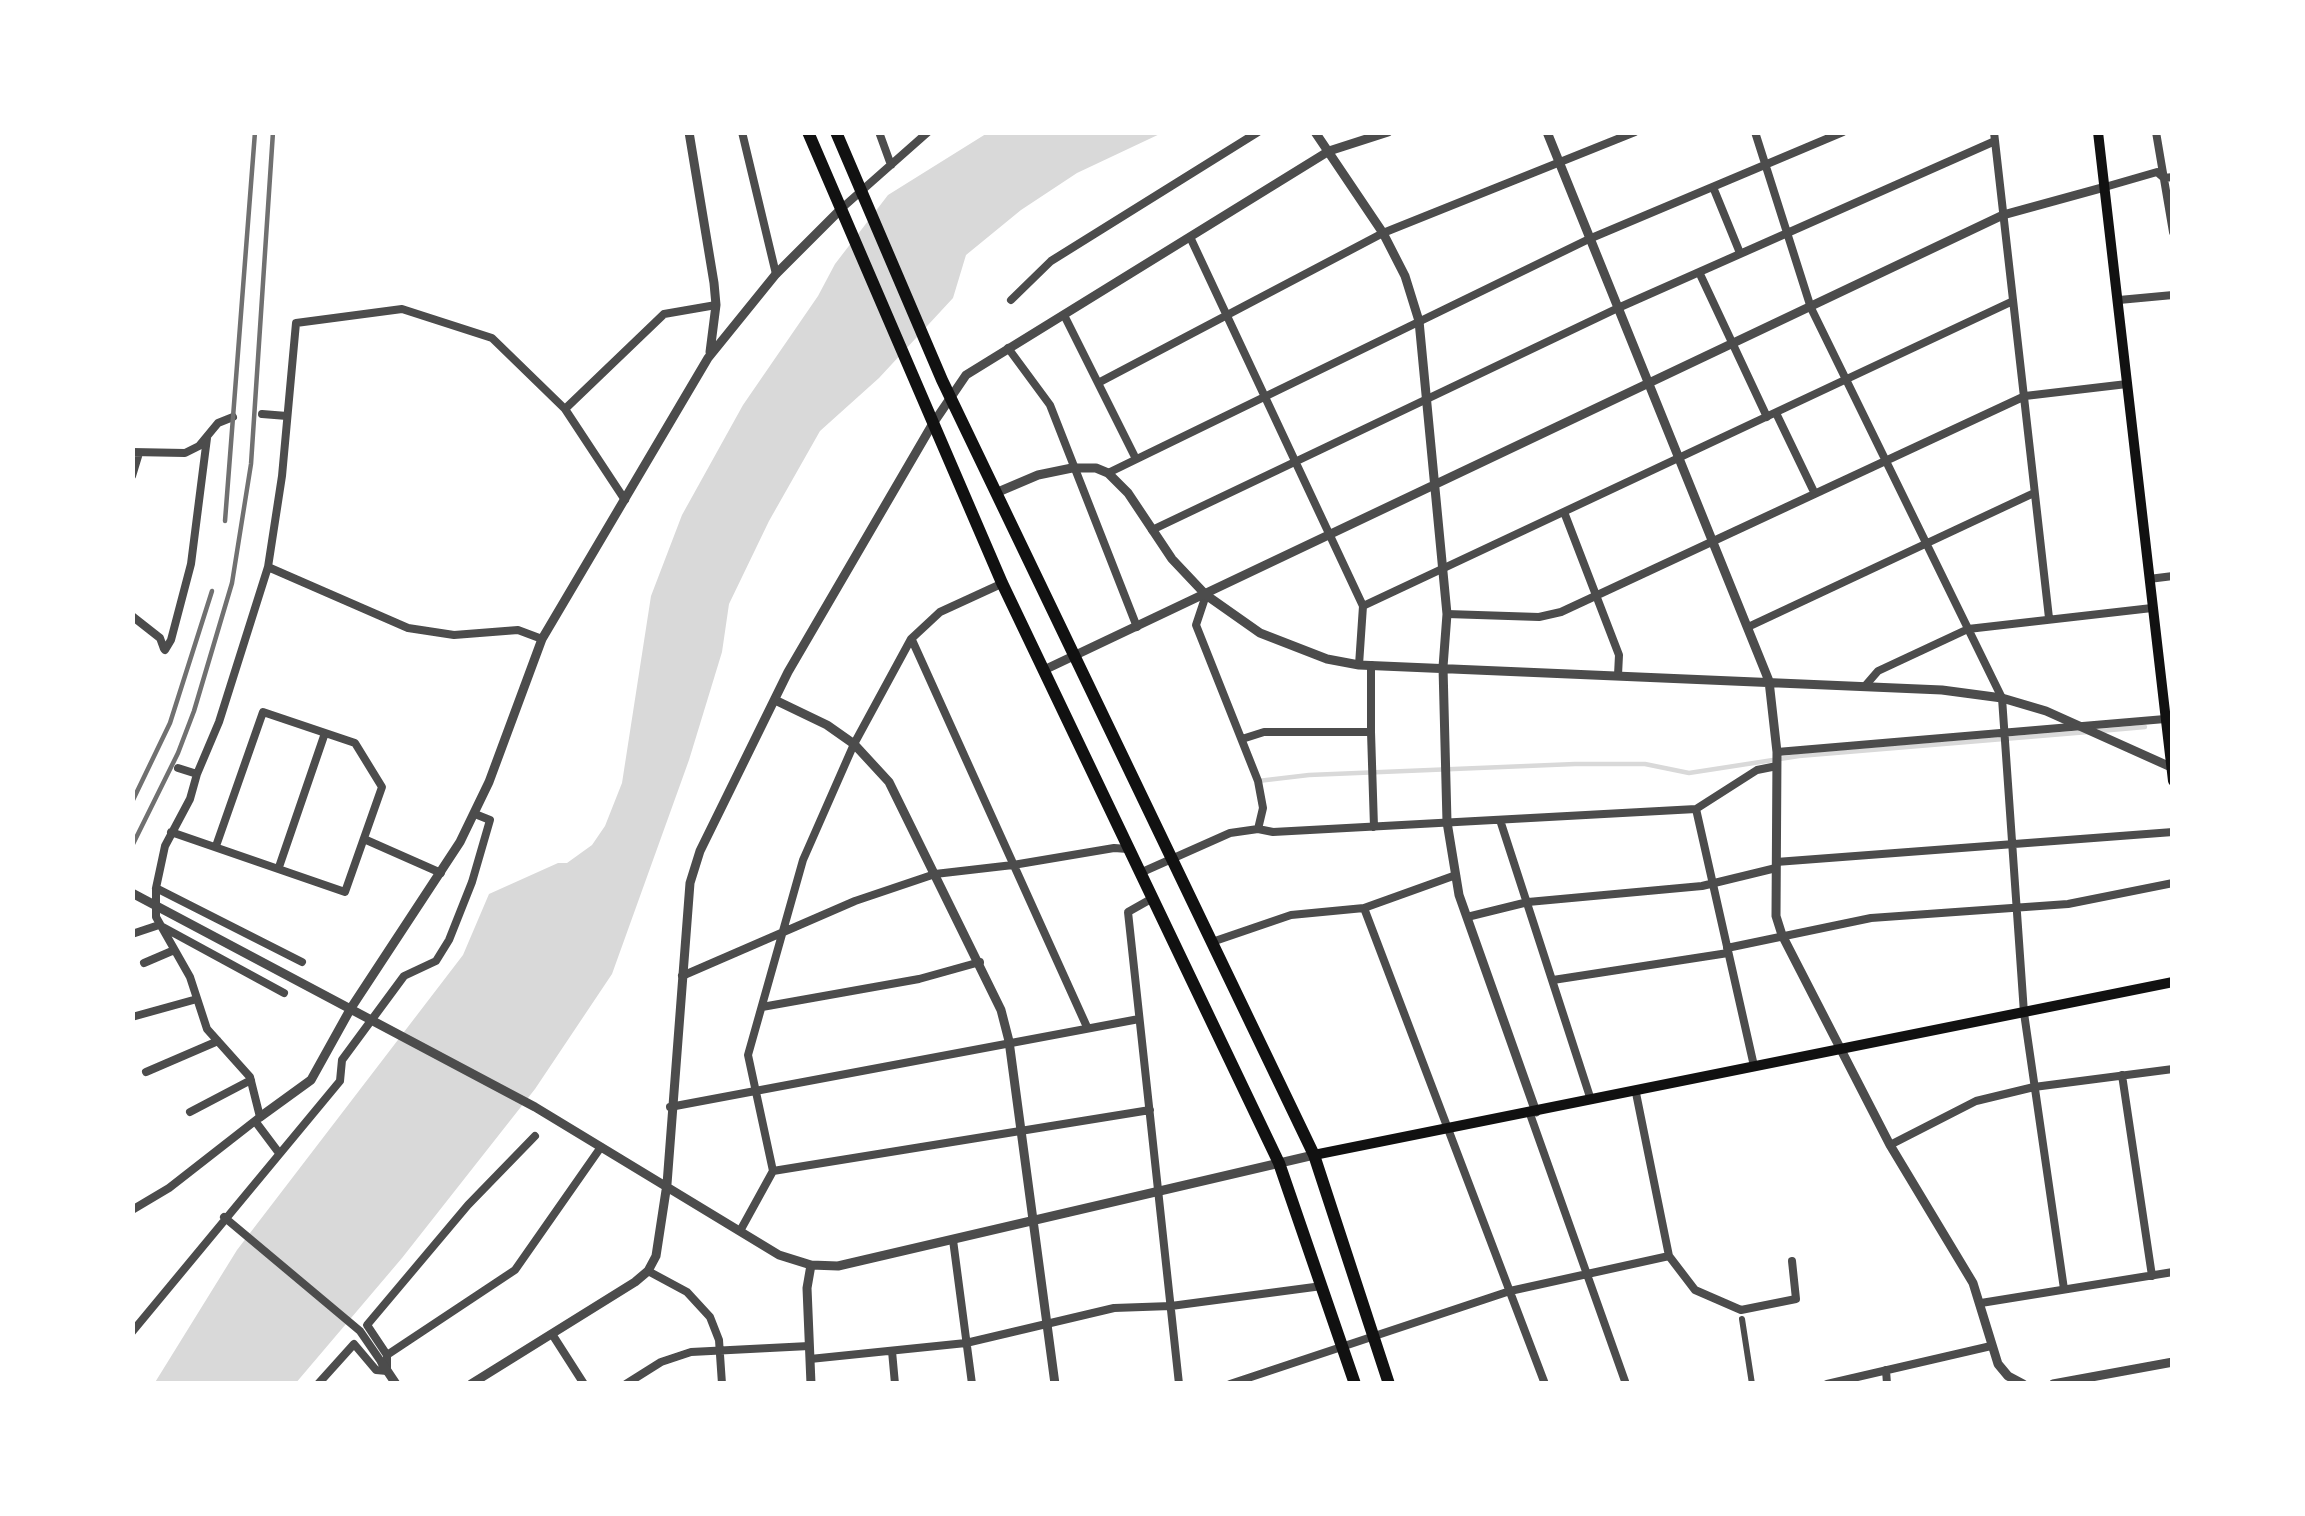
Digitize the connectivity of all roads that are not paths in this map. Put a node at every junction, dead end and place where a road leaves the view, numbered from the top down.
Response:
1 (689, 132) edge
2 (742, 132) edge
3 (808, 132) edge
4 (836, 132) edge
5 (880, 132) edge
6 (928, 132) edge
7 (1258, 132) edge
8 (1316, 132) edge
9 (1388, 132) edge
10 (1546, 132) edge
11 (1635, 132) edge
12 (1755, 132) edge
13 (1814, 132) edge
14 (1843, 132) edge
15 (2098, 132) edge
16 (2156, 132) edge
17 (1994, 136) edge
18 (1817, 143) junction
19 (1329, 151) junction
20 (1558, 161) junction
21 (891, 165) junction
22 (1766, 165) junction
23 (2168, 177) edge
24 (1713, 187) junction
25 (2105, 187) junction
26 (862, 192) junction
27 (842, 212) junction
28 (2003, 215) junction
29 (1787, 232) junction
30 (2173, 232) edge
31 (1383, 233) junction
32 (1190, 237) junction
33 (1589, 239) junction
34 (1740, 253) junction
35 (1699, 272) junction
36 (776, 274) junction
37 (2173, 295) edge
38 (1011, 300) dead end
39 (2119, 300) junction
40 (2013, 301) junction
41 (716, 305) junction
42 (1618, 308) junction
43 (1811, 308) junction
44 (1064, 315) junction
45 (1227, 315) junction
46 (1420, 321) junction
47 (1733, 344) junction
48 (1008, 348) junction
49 (708, 358) junction
50 (1845, 380) junction
51 (1098, 383) junction
52 (1649, 385) junction
53 (2127, 385) junction
54 (950, 396) junction
55 (2025, 396) junction
56 (1264, 397) junction
57 (1429, 398) junction
58 (565, 409) junction
59 (262, 414) dead end
60 (1771, 415) junction
61 (287, 416) junction
62 (233, 417) dead end
63 (932, 425) junction
64 (207, 438) junction
65 (136, 452) edge
66 (1679, 458) junction
67 (1136, 459) junction
68 (1886, 461) junction
69 (1295, 462) junction
70 (1072, 468) junction
71 (1108, 472) junction
72 (132, 476) edge
73 (1436, 486) junction
74 (998, 492) junction
75 (2035, 493) junction
76 (1816, 494) junction
77 (625, 500) junction
78 (1564, 512) junction
79 (1152, 530) junction
80 (1330, 536) junction
81 (1712, 543) junction
82 (1926, 544) junction
83 (268, 567) junction
84 (1444, 568) junction
85 (2173, 576) edge
86 (2149, 579) junction
87 (1002, 583) junction
88 (1206, 596) junction
89 (1596, 596) junction
90 (1363, 606) junction
91 (2152, 608) junction
92 (1447, 614) junction
93 (132, 616) edge
94 (2049, 618) junction
95 (1137, 627) junction
96 (1748, 628) junction
97 (1968, 628) junction
98 (542, 639) junction
99 (911, 639) junction
100 (1075, 656) junction
101 (1365, 665) junction
102 (1443, 668) junction
103 (1044, 670) junction
104 (1618, 675) junction
105 (1769, 681) junction
106 (1865, 686) junction
107 (2002, 698) junction
108 (775, 700) junction
109 (2168, 721) edge
110 (2083, 728) junction
111 (1371, 732) junction
112 (325, 733) junction
113 (2003, 739) junction
114 (1242, 740) junction
115 (854, 744) junction
116 (1777, 759) junction
117 (2172, 767) edge
118 (178, 768) dead end
119 (197, 774) junction
120 (2173, 781) edge
121 (1696, 809) junction
122 (475, 814) junction
123 (1500, 820) junction
124 (1448, 822) junction
125 (1374, 827) junction
126 (1258, 829) junction
127 (171, 832) junction
128 (2173, 832) edge
129 (364, 839) junction
130 (2011, 843) junction
131 (216, 846) junction
132 (1128, 849) junction
133 (1172, 858) junction
134 (1776, 865) junction
135 (1013, 866) junction
136 (279, 867) junction
137 (441, 873) junction
138 (1139, 873) junction
139 (935, 874) junction
140 (1456, 875) junction
141 (1713, 883) junction
142 (2173, 883) edge
143 (156, 888) junction
144 (132, 893) edge
145 (1152, 898) junction
146 (1528, 902) junction
147 (2015, 906) junction
148 (1364, 908) junction
149 (1467, 917) junction
150 (159, 925) junction
151 (782, 933) junction
152 (132, 934) edge
153 (1782, 935) junction
154 (1212, 942) junction
155 (1727, 950) junction
156 (172, 951) junction
157 (302, 962) dead end
158 (980, 962) junction
159 (144, 963) dead end
160 (682, 976) junction
161 (1553, 980) junction
162 (2173, 982) edge
163 (284, 993) dead end
164 (197, 999) junction
165 (762, 1007) junction
166 (351, 1008) junction
167 (2024, 1013) junction
168 (132, 1017) edge
169 (1139, 1019) junction
170 (1087, 1028) junction
171 (218, 1041) junction
172 (1009, 1041) junction
173 (1839, 1050) junction
174 (1754, 1066) junction
175 (2173, 1069) edge
176 (146, 1072) dead end
177 (2122, 1076) junction
178 (251, 1080) junction
179 (2034, 1087) junction
180 (754, 1091) junction
181 (1636, 1093) junction
182 (1592, 1101) junction
183 (670, 1107) junction
184 (1150, 1110) junction
185 (190, 1112) dead end
186 (1533, 1113) junction
187 (257, 1119) junction
188 (1020, 1128) junction
189 (1446, 1130) junction
190 (535, 1136) dead end
191 (602, 1145) junction
192 (1890, 1145) junction
193 (279, 1153) junction
194 (1314, 1155) junction
195 (1279, 1163) junction
196 (773, 1171) junction
197 (667, 1184) junction
198 (1158, 1191) junction
199 (132, 1210) edge
200 (224, 1217) junction
201 (1033, 1221) junction
202 (740, 1231) junction
203 (953, 1240) junction
204 (1669, 1256) junction
205 (1792, 1261) dead end
206 (811, 1265) junction
207 (648, 1271) junction
208 (2173, 1272) edge
209 (1587, 1275) junction
210 (2152, 1276) junction
211 (1322, 1286) junction
212 (2064, 1289) junction
213 (1510, 1292) junction
214 (1981, 1303) junction
215 (1171, 1306) junction
216 (1741, 1314) junction
217 (1047, 1325) junction
218 (132, 1332) edge
219 (552, 1334) junction
220 (1375, 1337) junction
221 (966, 1343) junction
222 (809, 1346) junction
223 (1991, 1346) junction
224 (1342, 1347) junction
225 (721, 1350) junction
226 (892, 1351) junction
227 (810, 1359) junction
228 (2173, 1362) edge
229 (385, 1363) junction
230 (1886, 1370) junction
231 (2120, 1378) edge
232 (2007, 1380) edge
233 (318, 1384) edge
234 (396, 1384) edge
235 (471, 1384) edge
236 (584, 1384) edge
237 (626, 1384) edge
238 (722, 1384) edge
239 (811, 1384) edge
240 (896, 1384) edge
241 (972, 1384) edge
242 (1055, 1384) edge
243 (1179, 1384) edge
244 (1230, 1384) edge
245 (1354, 1384) edge
246 (1389, 1384) edge
247 (1545, 1384) edge
248 (1626, 1384) edge
249 (1751, 1384) edge
250 (1827, 1384) edge
251 (1888, 1384) edge
252 (2023, 1384) edge
253 (2053, 1384) edge

1 - 41 street
2 - 36 street
3 - 27 highway
4 - 26 highway
5 - 21 street
6 - 21 street
7 - 38 street
8 - 19 street
9 - 19 street
10 - 20 street
11 - 20 street
12 - 22 street
13 - 18 street
14 - 18 street
15 - 25 main road
16 - 23 street
17 - 28 street
17 - 29 street
18 - 22 street
19 - 31 street
19 - 32 street
20 - 31 street
20 - 33 street
21 - 26 street
22 - 24 street
22 - 29 street
23 - 25 street
23 - 30 street
24 - 33 street
24 - 34 street
25 - 28 street
25 - 39 main road
26 - 27 street
26 - 54 highway
27 - 36 street
27 - 63 highway
28 - 40 street
28 - 43 street
29 - 34 street
29 - 43 street
31 - 45 street
31 - 46 street
32 - 44 street
32 - 45 street
33 - 42 street
33 - 46 street
34 - 35 street
35 - 42 street
35 - 47 street
36 - 49 street
37 - 39 street
39 - 53 main road
40 - 50 street
40 - 55 street
41 - 49 street
41 - 58 street
42 - 52 street
42 - 57 street
43 - 47 street
43 - 50 street
44 - 48 street
44 - 51 street
45 - 51 street
45 - 56 street
46 - 56 street
46 - 57 street
47 - 52 street
47 - 60 street
48 - 54 street
48 - 70 street
49 - 77 street
50 - 60 street
50 - 68 street
51 - 67 street
52 - 66 street
52 - 73 street
53 - 55 street
53 - 86 main road
54 - 63 street
54 - 74 highway
55 - 68 street
55 - 75 street
56 - 67 street
56 - 69 street
57 - 69 street
57 - 73 street
58 - 61 street
58 - 77 street
59 - 61 street
60 - 66 street
60 - 76 street
61 - 83 street
62 - 64 street
63 - 87 highway
63 - 108 street
64 - 65 street
64 - 93 street
65 - 72 street
66 - 78 street
66 - 81 street
67 - 71 street
68 - 76 street
68 - 82 street
69 - 79 street
69 - 80 street
70 - 71 street
70 - 74 street
70 - 95 street
71 - 79 street
73 - 80 street
73 - 84 street
74 - 100 highway
75 - 82 street
75 - 94 street
76 - 81 street
77 - 98 street
78 - 84 street
78 - 89 street
79 - 88 street
80 - 88 street
80 - 90 street
81 - 89 street
81 - 96 street
82 - 96 street
82 - 97 street
83 - 98 street
83 - 119 street
84 - 90 street
84 - 92 street
85 - 86 street
86 - 91 main road
87 - 99 street
87 - 103 highway
88 - 95 street
88 - 101 street
88 - 114 street
89 - 92 street
89 - 104 street
90 - 101 street
91 - 94 street
91 - 109 main road
92 - 102 street
94 - 97 street
95 - 100 street
96 - 105 street
97 - 106 street
97 - 107 street
98 - 122 street
99 - 115 street
99 - 135 street
100 - 103 street
100 - 133 highway
101 - 102 street
101 - 111 street
102 - 104 street
102 - 124 street
103 - 132 highway
104 - 105 street
105 - 106 street
105 - 116 street
106 - 107 street
107 - 110 street
107 - 113 street
108 - 115 street
108 - 160 street
109 - 110 street
109 - 117 main road
110 - 113 street
110 - 117 street
111 - 114 street
111 - 125 street
112 - 129 street
112 - 131 street
112 - 136 street
113 - 116 street
113 - 130 street
114 - 126 street
115 - 139 street
115 - 151 street
116 - 121 street
116 - 134 street
117 - 120 main road
118 - 119 street
119 - 127 street
121 - 123 street
121 - 141 street
122 - 137 street
122 - 193 street
123 - 124 street
123 - 146 street
124 - 125 street
124 - 140 street
125 - 126 street
126 - 133 street
127 - 131 street
127 - 143 street
128 - 130 street
129 - 136 street
129 - 137 street
130 - 134 street
130 - 147 street
131 - 136 street
132 - 135 street
132 - 138 highway
133 - 138 street
133 - 154 highway
134 - 141 street
134 - 153 street
135 - 139 street
135 - 170 street
137 - 166 street
138 - 145 highway
139 - 151 street
139 - 158 street
140 - 148 street
140 - 149 street
141 - 146 street
141 - 155 street
142 - 147 street
143 - 150 street
143 - 157 street
144 - 166 street
145 - 169 street
145 - 195 highway
146 - 149 street
146 - 161 street
147 - 153 street
147 - 167 street
148 - 154 street
148 - 189 street
149 - 186 street
150 - 152 street
150 - 156 street
150 - 163 street
151 - 160 street
151 - 165 street
153 - 155 street
153 - 173 street
154 - 194 highway
155 - 161 street
155 - 174 street
156 - 159 street
156 - 164 street
158 - 165 street
158 - 172 street
160 - 183 street
161 - 182 street
162 - 167 main road
164 - 168 street
164 - 171 street
165 - 180 street
166 - 187 street
166 - 191 street
167 - 173 main road
167 - 179 street
169 - 170 street
169 - 184 street
170 - 172 street
171 - 176 street
171 - 178 street
172 - 180 street
172 - 188 street
173 - 174 main road
173 - 192 street
174 - 181 main road
175 - 177 street
177 - 179 street
177 - 210 street
178 - 185 street
178 - 187 street
179 - 192 street
179 - 212 street
180 - 183 street
180 - 196 street
181 - 182 main road
181 - 204 street
182 - 186 main road
183 - 197 street
184 - 188 street
184 - 198 street
186 - 189 main road
186 - 209 street
187 - 193 street
187 - 199 street
188 - 196 street
188 - 201 street
189 - 194 main road
189 - 213 street
190 - 229 street
191 - 197 street
191 - 229 street
192 - 214 street
193 - 200 street
194 - 195 street
194 - 220 highway
195 - 198 street
195 - 211 highway
196 - 202 street
197 - 202 street
197 - 207 street
198 - 201 street
198 - 215 street
200 - 218 street
200 - 229 street
201 - 203 street
201 - 217 street
202 - 206 street
203 - 206 street
203 - 221 street
204 - 209 street
204 - 216 street
205 - 216 street
206 - 222 street
207 - 219 street
207 - 225 street
208 - 210 street
209 - 213 street
209 - 248 street
210 - 212 street
211 - 215 street
211 - 224 highway
212 - 214 street
213 - 220 street
213 - 247 street
214 - 223 street
215 - 217 street
215 - 243 street
216 - 249 street
217 - 221 street
217 - 242 street
219 - 235 street
219 - 236 street
220 - 224 street
220 - 246 highway
221 - 226 street
221 - 241 street
222 - 225 street
222 - 227 street
223 - 230 street
223 - 232 street
224 - 244 street
224 - 245 highway
225 - 237 street
225 - 238 street
226 - 227 street
226 - 240 street
227 - 239 street
228 - 231 street
229 - 233 street
229 - 234 street
230 - 250 street
230 - 251 street
231 - 253 street
232 - 252 street

